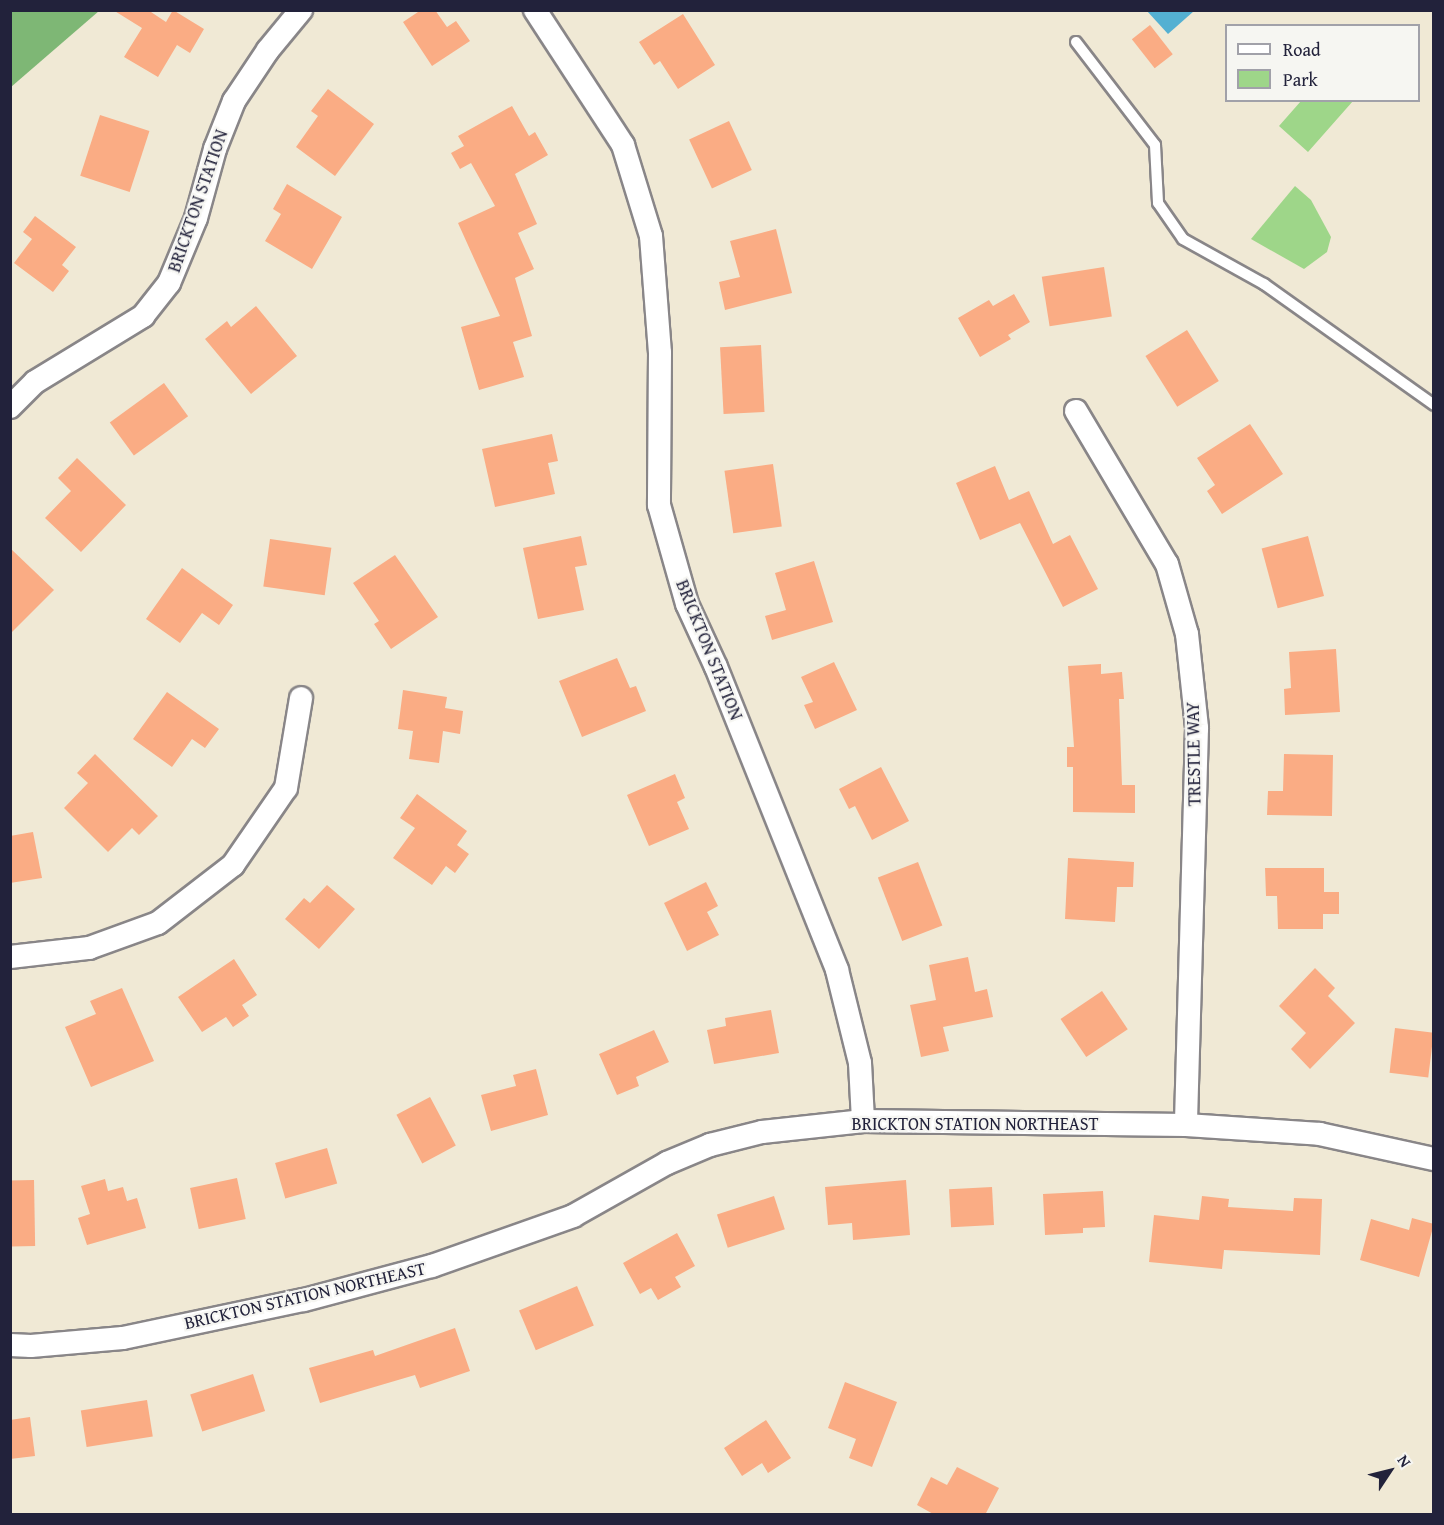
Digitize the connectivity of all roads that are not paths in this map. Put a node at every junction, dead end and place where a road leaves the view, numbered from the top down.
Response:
1 (301, 10) edge
2 (535, 10) edge
3 (1076, 42) dead end
4 (1434, 405) edge
5 (10, 407) edge
6 (1076, 411) dead end
7 (301, 698) dead end
8 (10, 957) edge
9 (863, 1121) junction
10 (1186, 1125) junction
11 (1434, 1159) edge
12 (10, 1345) edge

1 - 5 street, BRICKTON STATION
2 - 9 street, BRICKTON STATION
3 - 4 lane
6 - 10 street, TRESTLE WAY
7 - 8 street
9 - 10 street, BRICKTON STATION NORTHEAST
9 - 12 street, BRICKTON STATION NORTHEAST
10 - 11 street, BRICKTON STATION NORTHEAST

